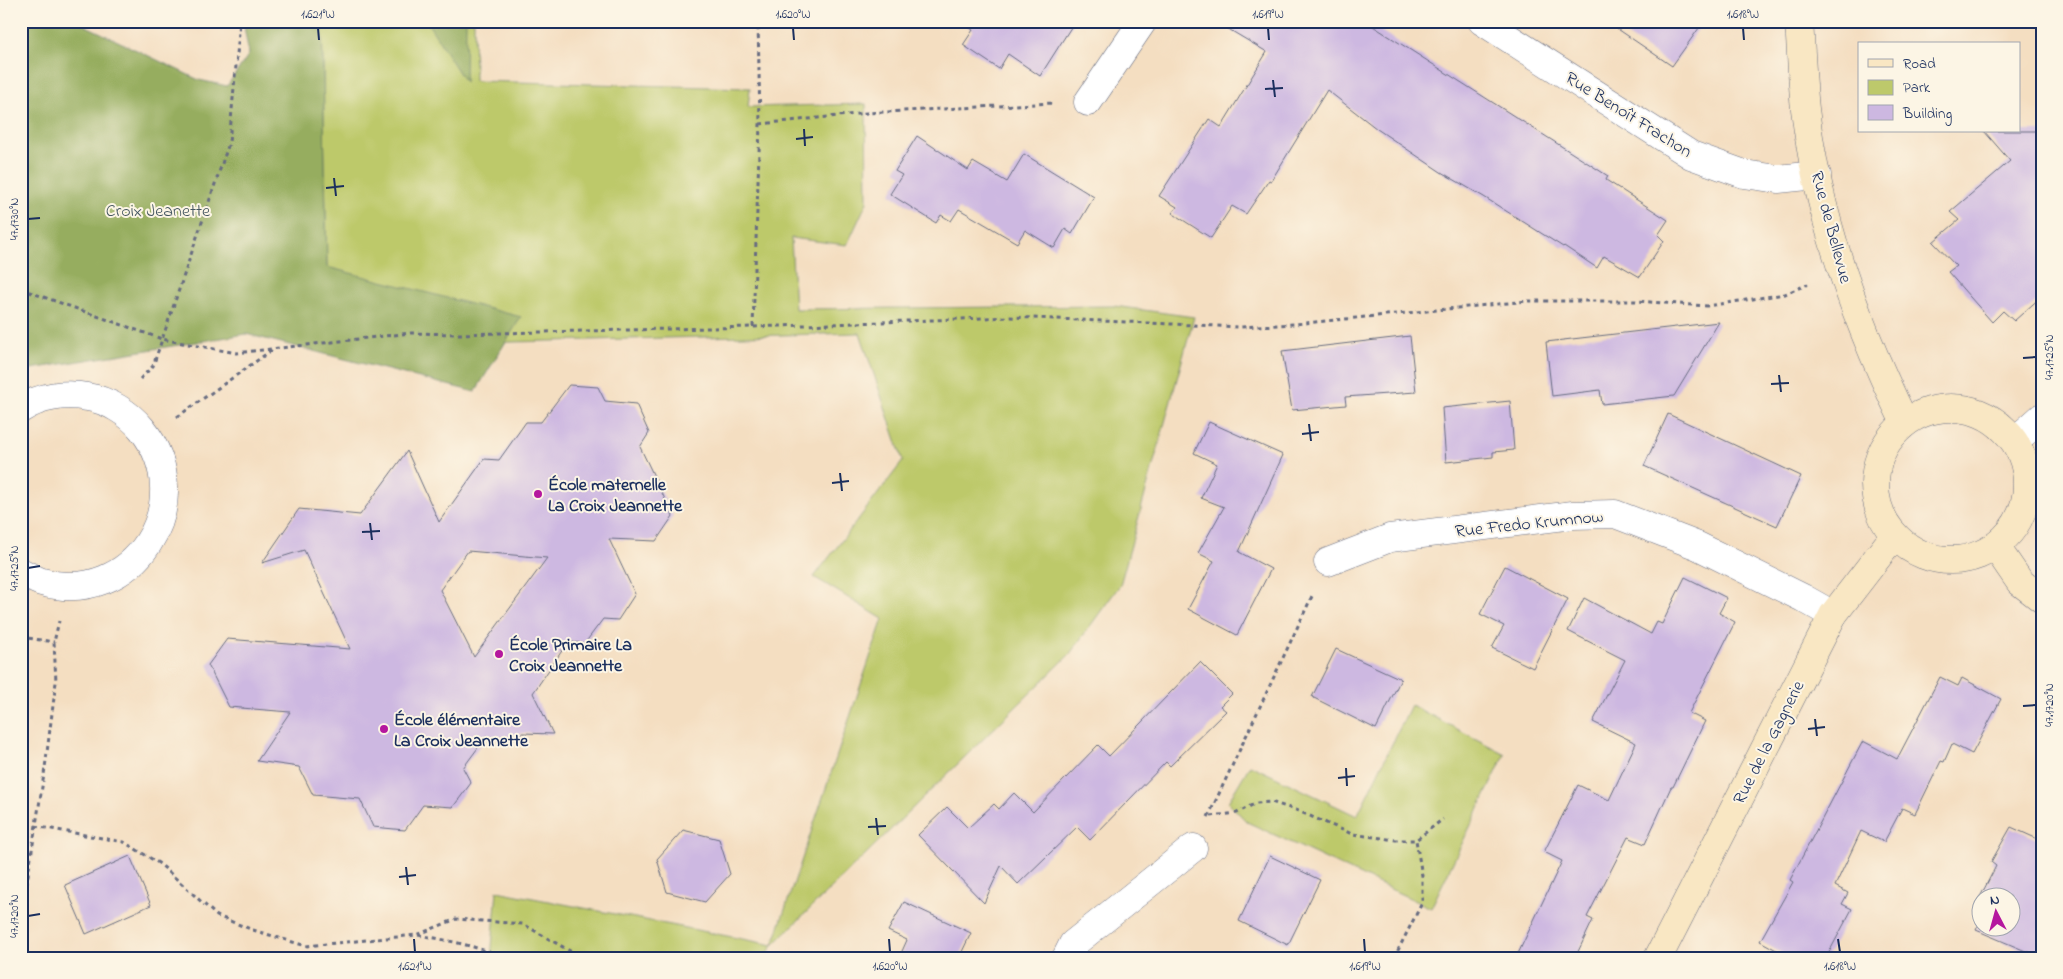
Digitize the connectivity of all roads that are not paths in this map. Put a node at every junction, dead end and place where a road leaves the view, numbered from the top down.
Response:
1 (1143, 21) edge
2 (1482, 21) edge
3 (1799, 21) edge
4 (1088, 102) road end
5 (1816, 175) junction
6 (21, 409) edge
7 (2042, 416) edge
8 (1905, 423) junction
9 (2015, 441) junction
10 (2034, 499) edge
11 (1894, 536) junction
12 (1996, 547) junction
13 (1328, 562) road end
14 (21, 572) edge
15 (2042, 600) edge
16 (1833, 615) junction
17 (1193, 848) road end
18 (1066, 958) edge
19 (1658, 958) edge

1 - 4 street
2 - 5 street, Rue Benoît Frachon
3 - 5 street, Rue de Bellevue
5 - 8 street, Rue de Bellevue
6 - 14 street
7 - 9 street
8 - 9 street
8 - 11 street
9 - 10 street
10 - 12 street
11 - 12 street
11 - 16 street, Rue de la Gagnerie
12 - 15 street
13 - 16 street, Rue Fredo Krumnow
16 - 19 street, Rue de la Gagnerie
17 - 18 street

